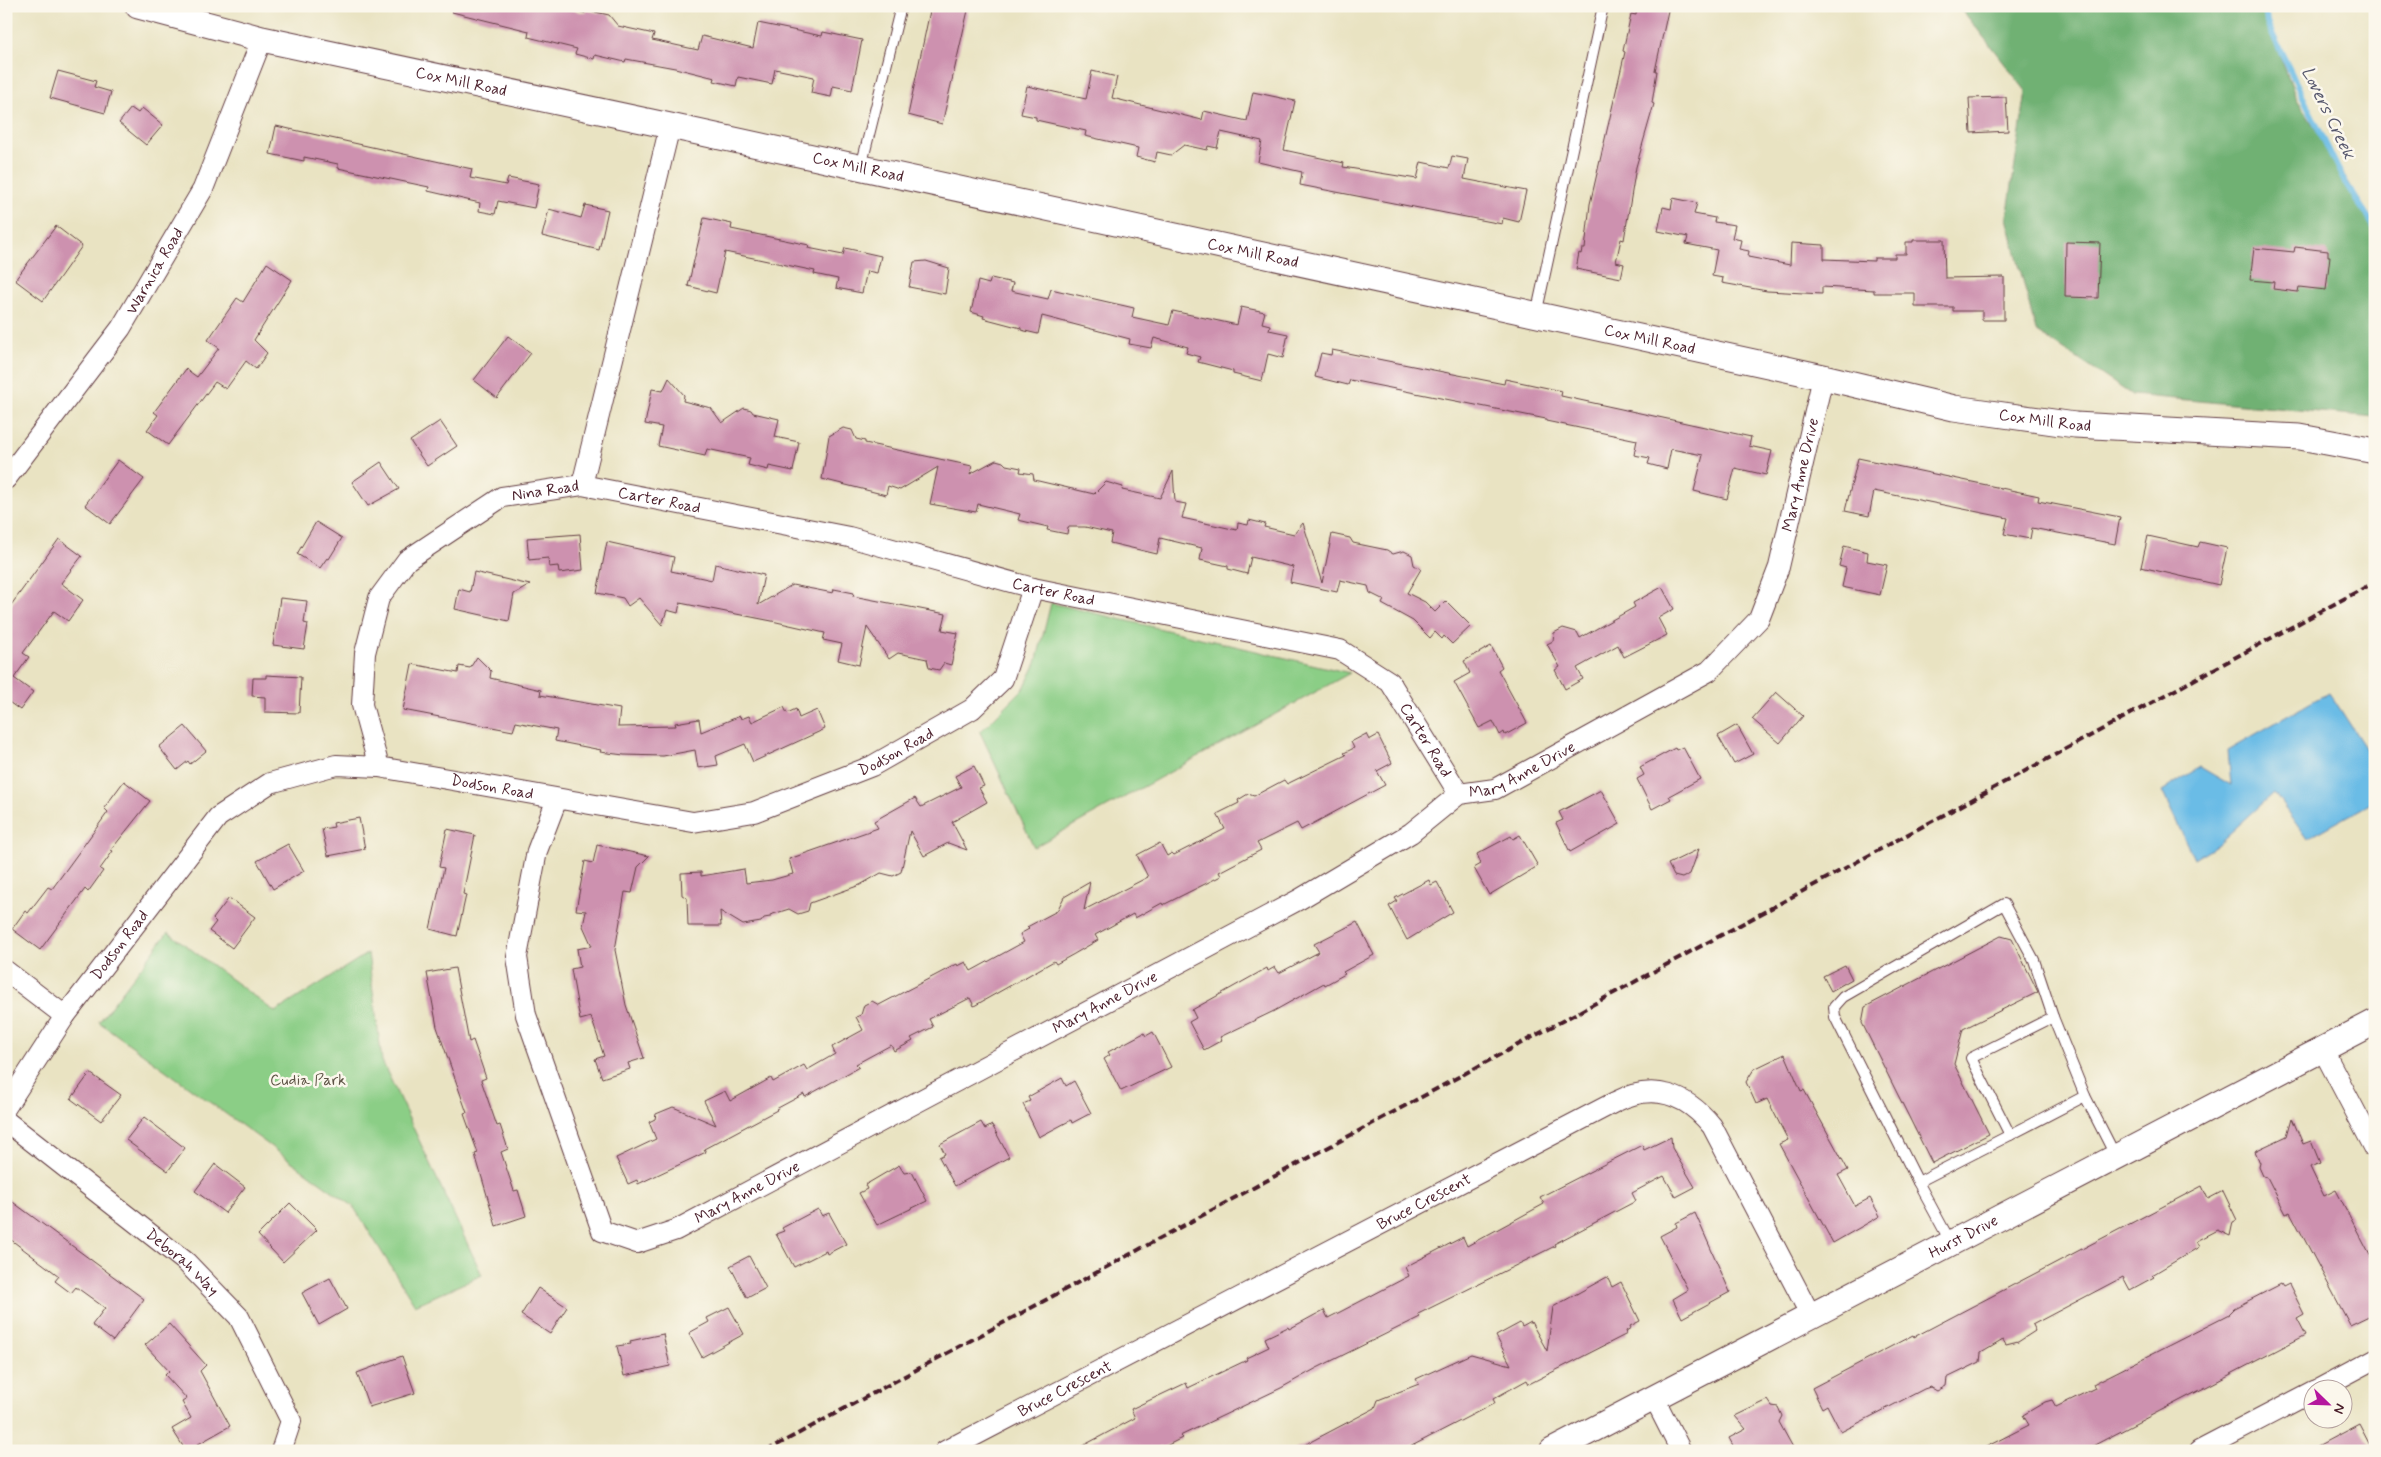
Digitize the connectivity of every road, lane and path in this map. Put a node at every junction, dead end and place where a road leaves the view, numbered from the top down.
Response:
1 (138, 6) edge
2 (901, 6) edge
3 (1603, 6) edge
4 (262, 39) junction
5 (670, 126) junction
6 (861, 167) junction
7 (1536, 315) junction
8 (1823, 377) junction
9 (2375, 451) edge
10 (6, 479) edge
11 (582, 485) junction
12 (1033, 588) junction
13 (379, 767) junction
14 (1459, 794) junction
15 (557, 799) junction
16 (6, 971) edge
17 (65, 1016) junction
18 (2053, 1017) junction
19 (2375, 1022) edge
20 (2322, 1048) junction
21 (2085, 1096) junction
22 (6, 1107) edge
23 (6, 1121) edge
24 (2010, 1135) junction
25 (2375, 1149) edge
26 (2116, 1157) junction
27 (1918, 1182) junction
28 (1951, 1243) junction
29 (1811, 1316) junction
30 (2375, 1359) edge
31 (2334, 1380) edge
32 (2304, 1396) edge
33 (1654, 1398) junction
34 (281, 1451) edge
35 (946, 1451) edge
36 (1552, 1451) edge
37 (1681, 1451) edge
38 (2199, 1451) edge

1 - 4 street, Cox Mill Road
2 - 6 lane
3 - 7 lane
4 - 5 street, Cox Mill Road
4 - 10 street, Warnica Road
5 - 6 street, Cox Mill Road
5 - 11 street, Nina Road
6 - 7 street, Cox Mill Road
7 - 8 street, Cox Mill Road
8 - 9 street, Cox Mill Road
8 - 14 street, Mary Anne Drive
11 - 12 street, Carter Road
11 - 13 street, Nina Road
12 - 14 street, Carter Road
12 - 15 street, Dodson Road
13 - 15 street, Dodson Road
13 - 17 street, Dodson Road
14 - 15 street, Mary Anne Drive
16 - 17 street
17 - 22 street, Dodson Road
18 - 21 lane
18 - 24 lane
18 - 27 lane
19 - 20 street, Hurst Drive
20 - 25 street
20 - 26 street, Hurst Drive
21 - 24 lane
21 - 26 lane
23 - 34 street, Deborah Way
24 - 27 lane
26 - 28 street, Hurst Drive
27 - 28 lane
28 - 29 street, Hurst Drive
29 - 33 street, Hurst Drive
29 - 35 street, Bruce Crescent
30 - 31 street
32 - 38 street
33 - 36 street, Hurst Drive
33 - 37 street

